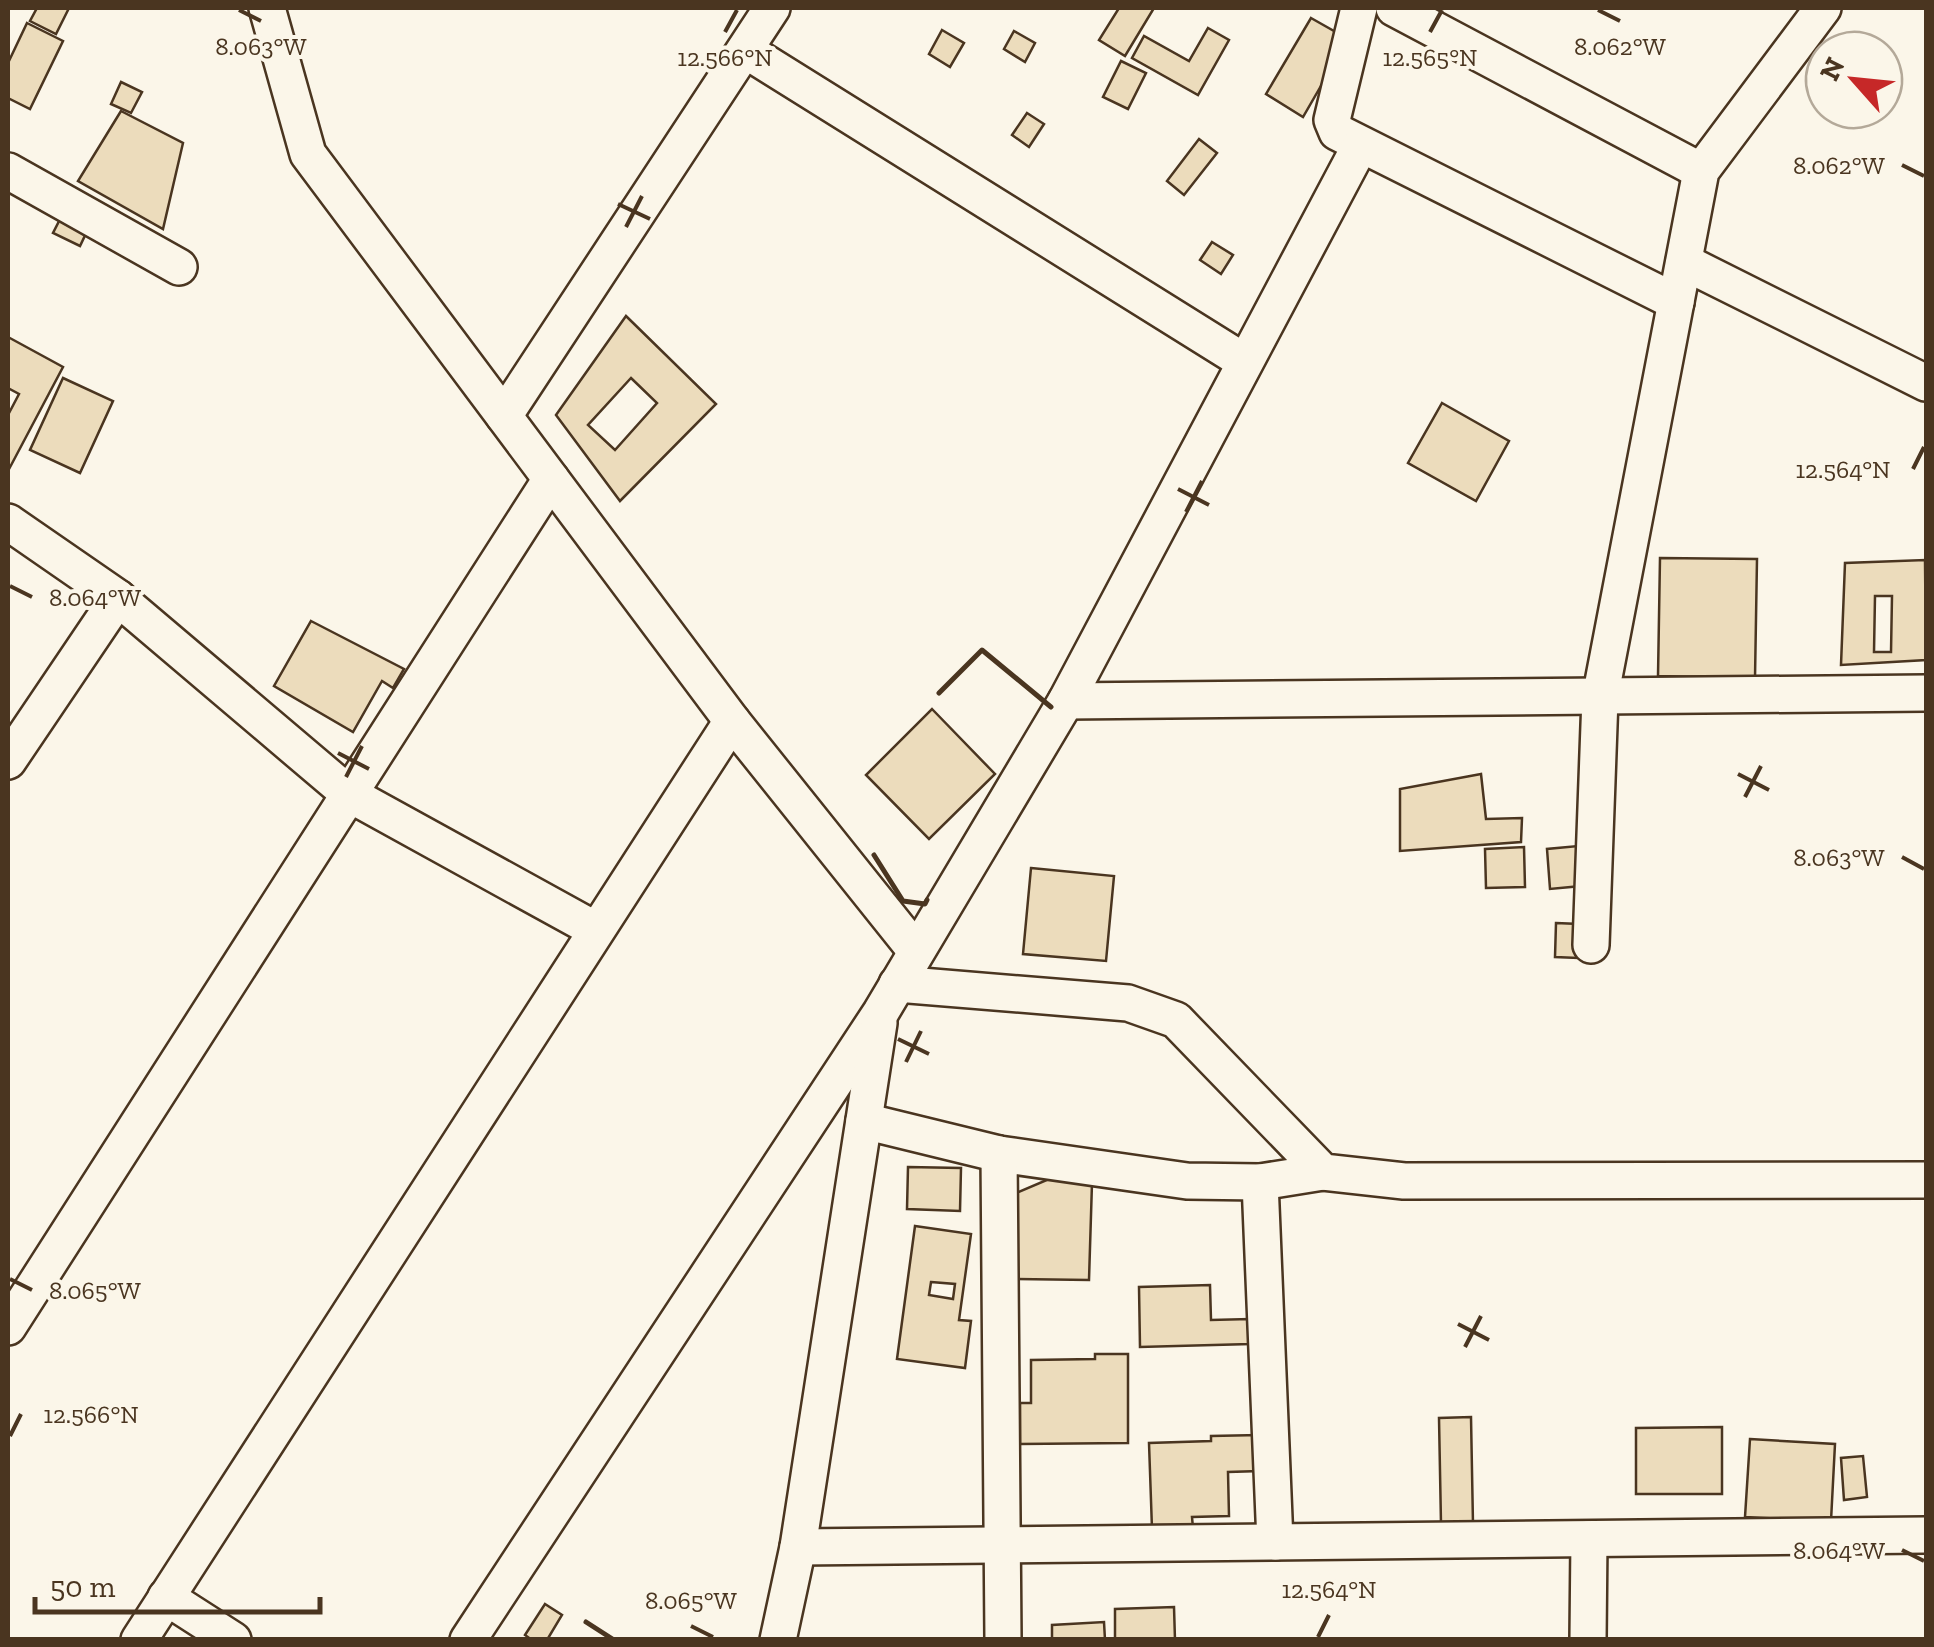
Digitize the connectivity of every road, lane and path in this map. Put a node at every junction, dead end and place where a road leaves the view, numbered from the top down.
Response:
1 (266, 8) edge
2 (772, 8) edge
3 (1358, 8) edge
4 (1394, 8) edge
5 (1824, 8) edge
6 (744, 50) junction
7 (1360, 146) junction
8 (8, 171) edge
9 (1701, 171) junction
10 (1684, 262) junction
11 (178, 267) dead end
12 (1676, 302) junction
13 (1245, 362) junction
14 (1926, 383) edge
15 (504, 416) junction
16 (551, 479) junction
17 (8, 522) edge
18 (118, 598) junction
19 (1926, 693) edge
20 (1600, 698) junction
21 (1066, 701) junction
22 (732, 721) junction
23 (8, 762) edge
24 (349, 794) junction
25 (596, 930) junction
26 (1591, 945) dead end
27 (916, 951) junction
28 (889, 998) junction
29 (864, 1121) junction
30 (999, 1154) junction
31 (1323, 1172) junction
32 (1926, 1180) edge
33 (1260, 1182) junction
34 (8, 1327) edge
35 (1926, 1535) edge
36 (1589, 1539) junction
37 (1275, 1542) junction
38 (1002, 1545) junction
39 (798, 1547) junction
40 (166, 1597) junction
41 (139, 1640) edge
42 (233, 1640) edge
43 (468, 1640) edge
44 (778, 1640) edge
45 (1003, 1640) edge
46 (1588, 1640) edge

1 - 15 street
2 - 6 street
3 - 7 street
4 - 9 street
5 - 9 street
6 - 13 street
6 - 15 street
7 - 12 street
7 - 13 street
8 - 11 street
9 - 10 street
10 - 12 street
10 - 14 street
12 - 20 street
13 - 21 street
15 - 16 street
16 - 22 street
16 - 24 street
17 - 18 street
18 - 23 street
18 - 24 street
19 - 20 street
20 - 21 street
20 - 26 street
21 - 27 street
22 - 25 street
22 - 27 street
24 - 25 street
24 - 34 street
25 - 40 street
27 - 28 street
28 - 29 street
28 - 31 street
28 - 43 street
29 - 30 street
29 - 39 street
30 - 33 street
30 - 38 street
31 - 32 street
31 - 33 street
33 - 37 street
35 - 36 street
36 - 37 street
36 - 46 street
37 - 38 street
38 - 39 street
38 - 45 street
39 - 44 street
40 - 41 street
40 - 42 street

